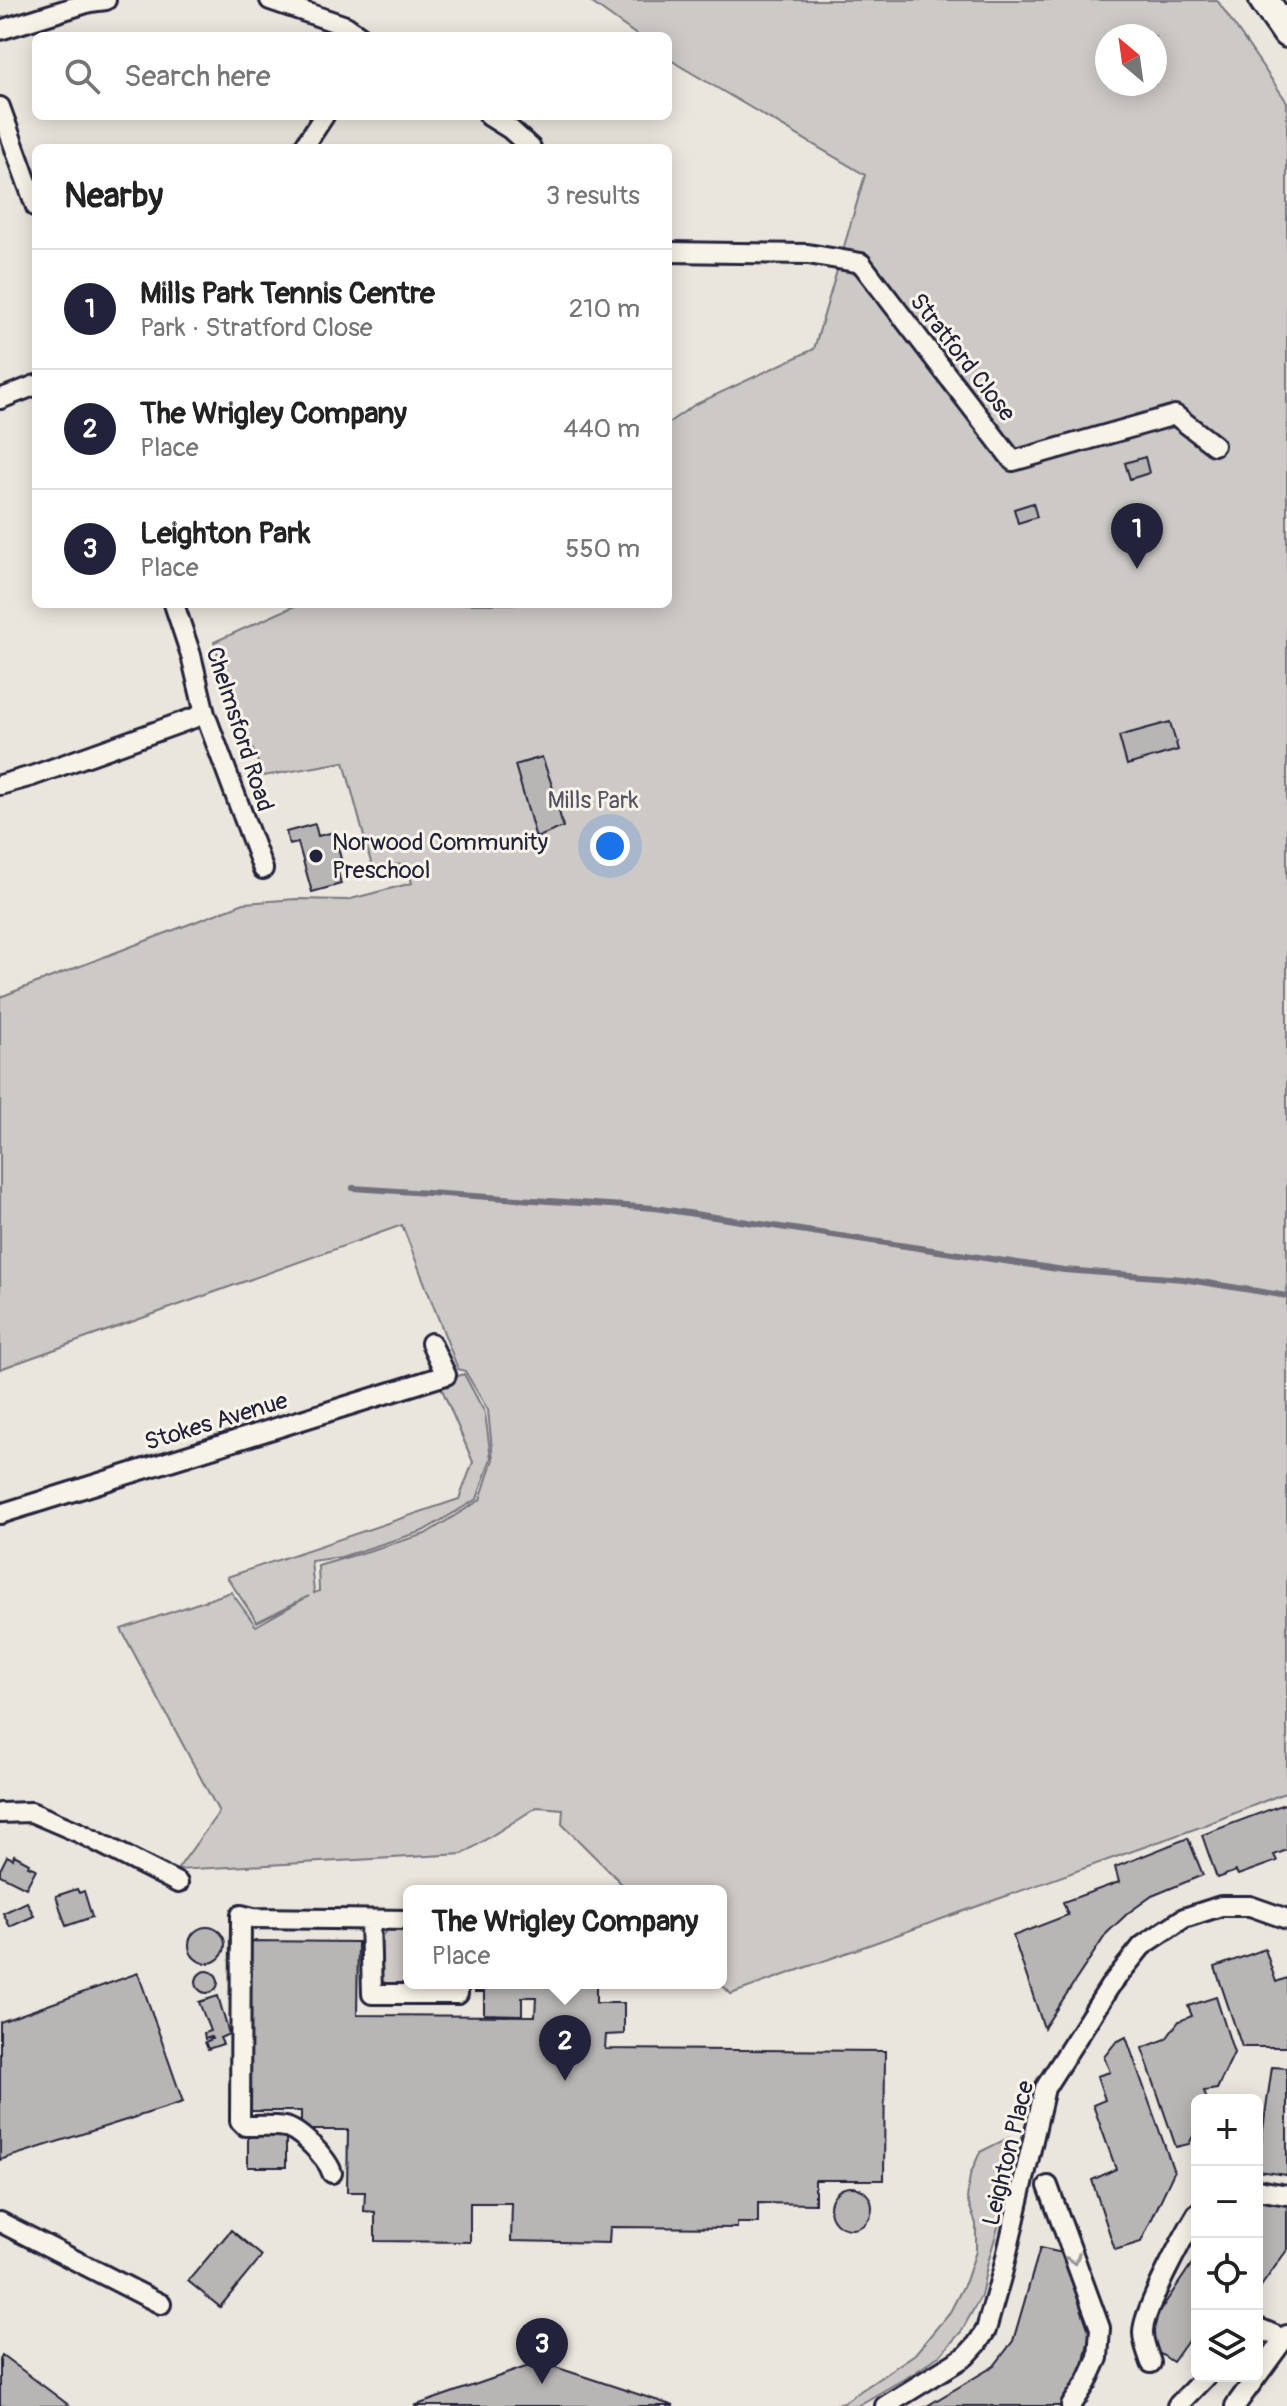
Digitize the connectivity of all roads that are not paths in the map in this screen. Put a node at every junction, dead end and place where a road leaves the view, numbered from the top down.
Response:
1 (106, 0) edge
2 (270, 0) edge
3 (1264, 0) edge
4 (0, 30) edge
5 (354, 32) edge
6 (1287, 33) edge
7 (0, 107) edge
8 (321, 120) edge
9 (495, 120) edge
10 (306, 144) edge
11 (527, 144) edge
12 (32, 196) edge
13 (672, 252) edge
14 (32, 387) edge
15 (0, 399) edge
16 (1214, 445) dead end
17 (175, 608) edge
18 (205, 714) junction
19 (0, 785) edge
20 (263, 869) dead end
21 (431, 1343) dead end
22 (0, 1514) edge
23 (0, 1813) edge
24 (178, 1883) dead end
25 (1287, 1919) edge
26 (370, 1920) junction
27 (403, 1920) edge
28 (458, 1989) edge
29 (332, 2173) dead end
30 (1048, 2186) dead end
31 (1263, 2191) edge
32 (1287, 2195) edge
33 (0, 2222) edge
34 (1191, 2224) edge
35 (161, 2304) dead end
36 (1263, 2330) edge
37 (1286, 2337) edge
38 (1151, 2363) dead end
39 (1200, 2382) edge
40 (885, 2406) edge
41 (1071, 2406) edge
42 (1177, 2406) edge
43 (1235, 2406) edge

1 - 4 street
2 - 5 street
3 - 6 highway
7 - 12 street
8 - 10 street
9 - 11 street
13 - 16 street, Stratford Close
14 - 15 street
17 - 18 street, Chelmsford Road
18 - 19 street
18 - 20 street, Chelmsford Road
21 - 22 street, Stokes Avenue
23 - 24 street
25 - 40 street, Leighton Place
26 - 27 street
26 - 28 street
26 - 29 street
30 -> 41 street
31 - 32 street
33 - 35 street
34 - 38 street
36 - 37 street
37 - 43 street
39 - 42 street

